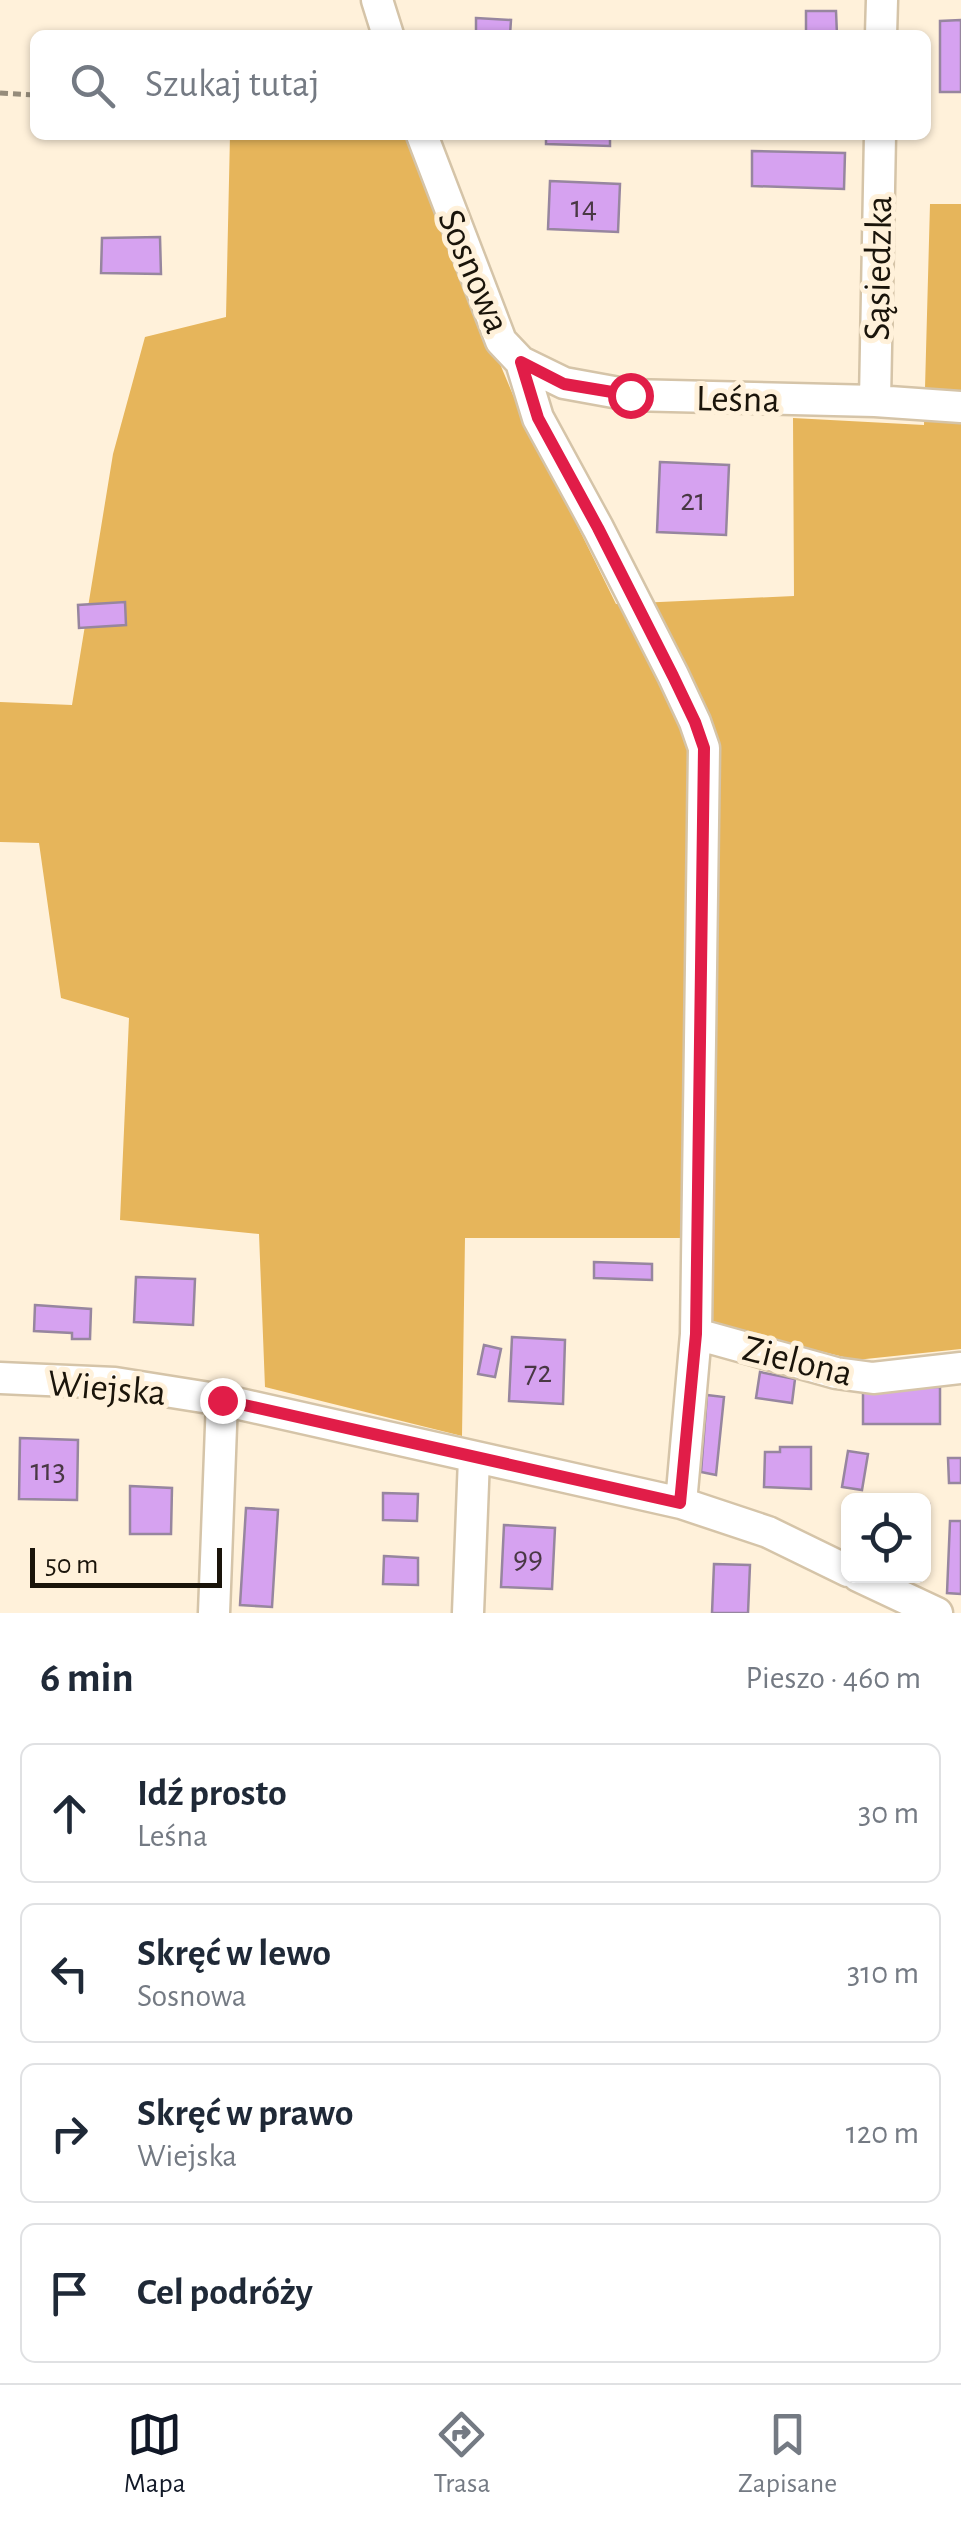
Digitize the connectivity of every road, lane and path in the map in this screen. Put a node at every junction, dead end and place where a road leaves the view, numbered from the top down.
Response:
1 (377, 0) edge
2 (882, 0) edge
3 (386, 30) edge
4 (881, 30) edge
5 (0, 93) edge
6 (30, 95) edge
7 (424, 140) edge
8 (880, 140) edge
9 (521, 362) junction
10 (875, 401) junction
11 (961, 407) edge
12 (696, 1334) junction
13 (961, 1368) edge
14 (0, 1378) edge
15 (222, 1400) junction
16 (474, 1458) junction
17 (680, 1503) junction
18 (841, 1568) edge
19 (873, 1583) edge
20 (214, 1613) edge
21 (468, 1613) edge
22 (937, 1613) edge

1 - 3 street
2 - 4 street
5 - 6 path
7 - 9 street, Sosnowa
8 - 10 street, Sąsiedzka
9 - 10 street, Leśna
9 - 12 street, Sosnowa
10 - 11 street, Leśna
12 - 13 street, Zielona
12 - 17 street, Sosnowa
14 - 15 street, Wiejska
15 - 16 street, Wiejska
15 - 20 street
16 - 17 street, Wiejska
16 - 21 street
17 - 18 street, Wiejska
19 - 22 street

